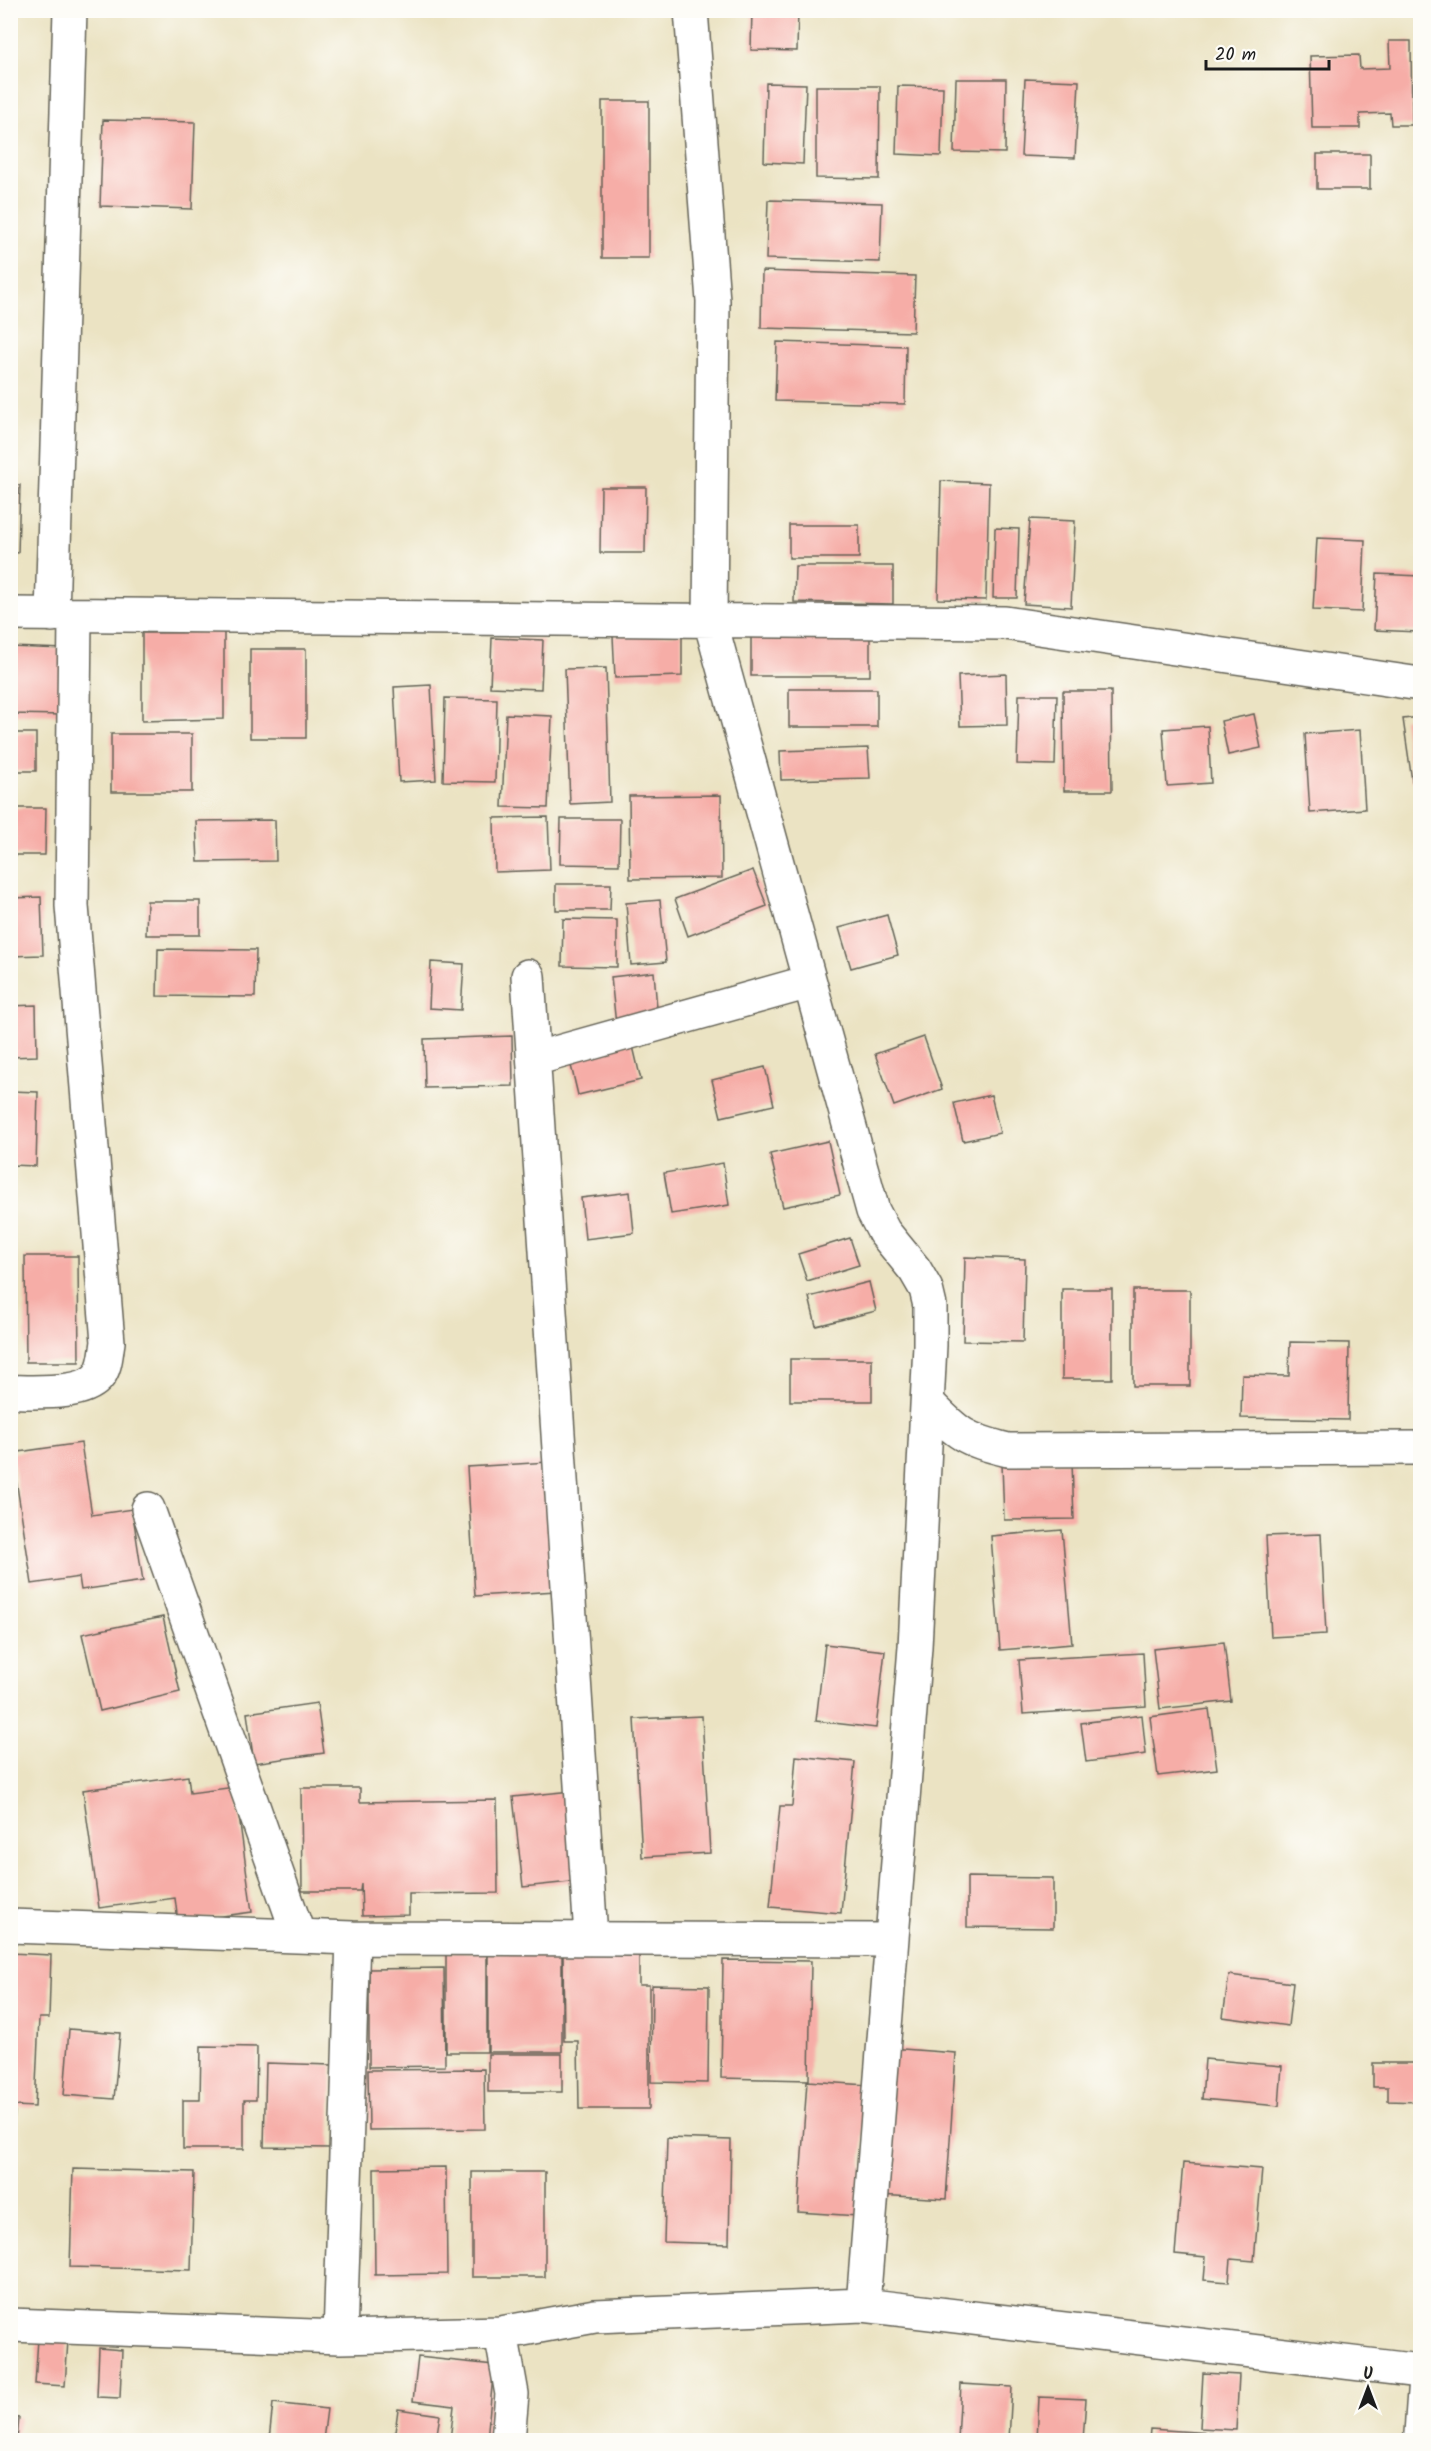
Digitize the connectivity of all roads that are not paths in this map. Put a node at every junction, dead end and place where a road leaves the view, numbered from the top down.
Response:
1 (70, 10) edge
2 (691, 10) edge
3 (10, 614) edge
4 (64, 615) junction
5 (710, 620) junction
6 (1420, 684) edge
7 (528, 976) dead end
8 (809, 982) junction
9 (534, 1059) junction
10 (10, 1392) edge
11 (928, 1403) junction
12 (1420, 1448) edge
13 (148, 1509) dead end
14 (10, 1926) edge
15 (299, 1936) junction
16 (591, 1937) junction
17 (353, 1938) junction
18 (891, 1940) junction
19 (863, 2305) junction
20 (10, 2325) edge
21 (501, 2333) junction
22 (340, 2337) junction
23 (1419, 2371) edge
24 (508, 2440) edge
25 (1413, 2440) edge

1 - 4 street
2 - 5 street
3 - 4 street
4 - 5 street
4 - 10 street
5 - 6 street
5 - 8 street
7 - 9 street
8 - 9 street
8 - 11 street
9 - 16 street
11 - 12 street
11 - 18 street
13 - 15 street
14 - 15 street
15 - 17 street
16 - 17 street
16 - 18 street
17 - 22 street
18 - 19 street
19 - 21 street
19 - 23 street
20 - 22 street
21 - 22 street
21 - 24 street
23 - 25 lane

